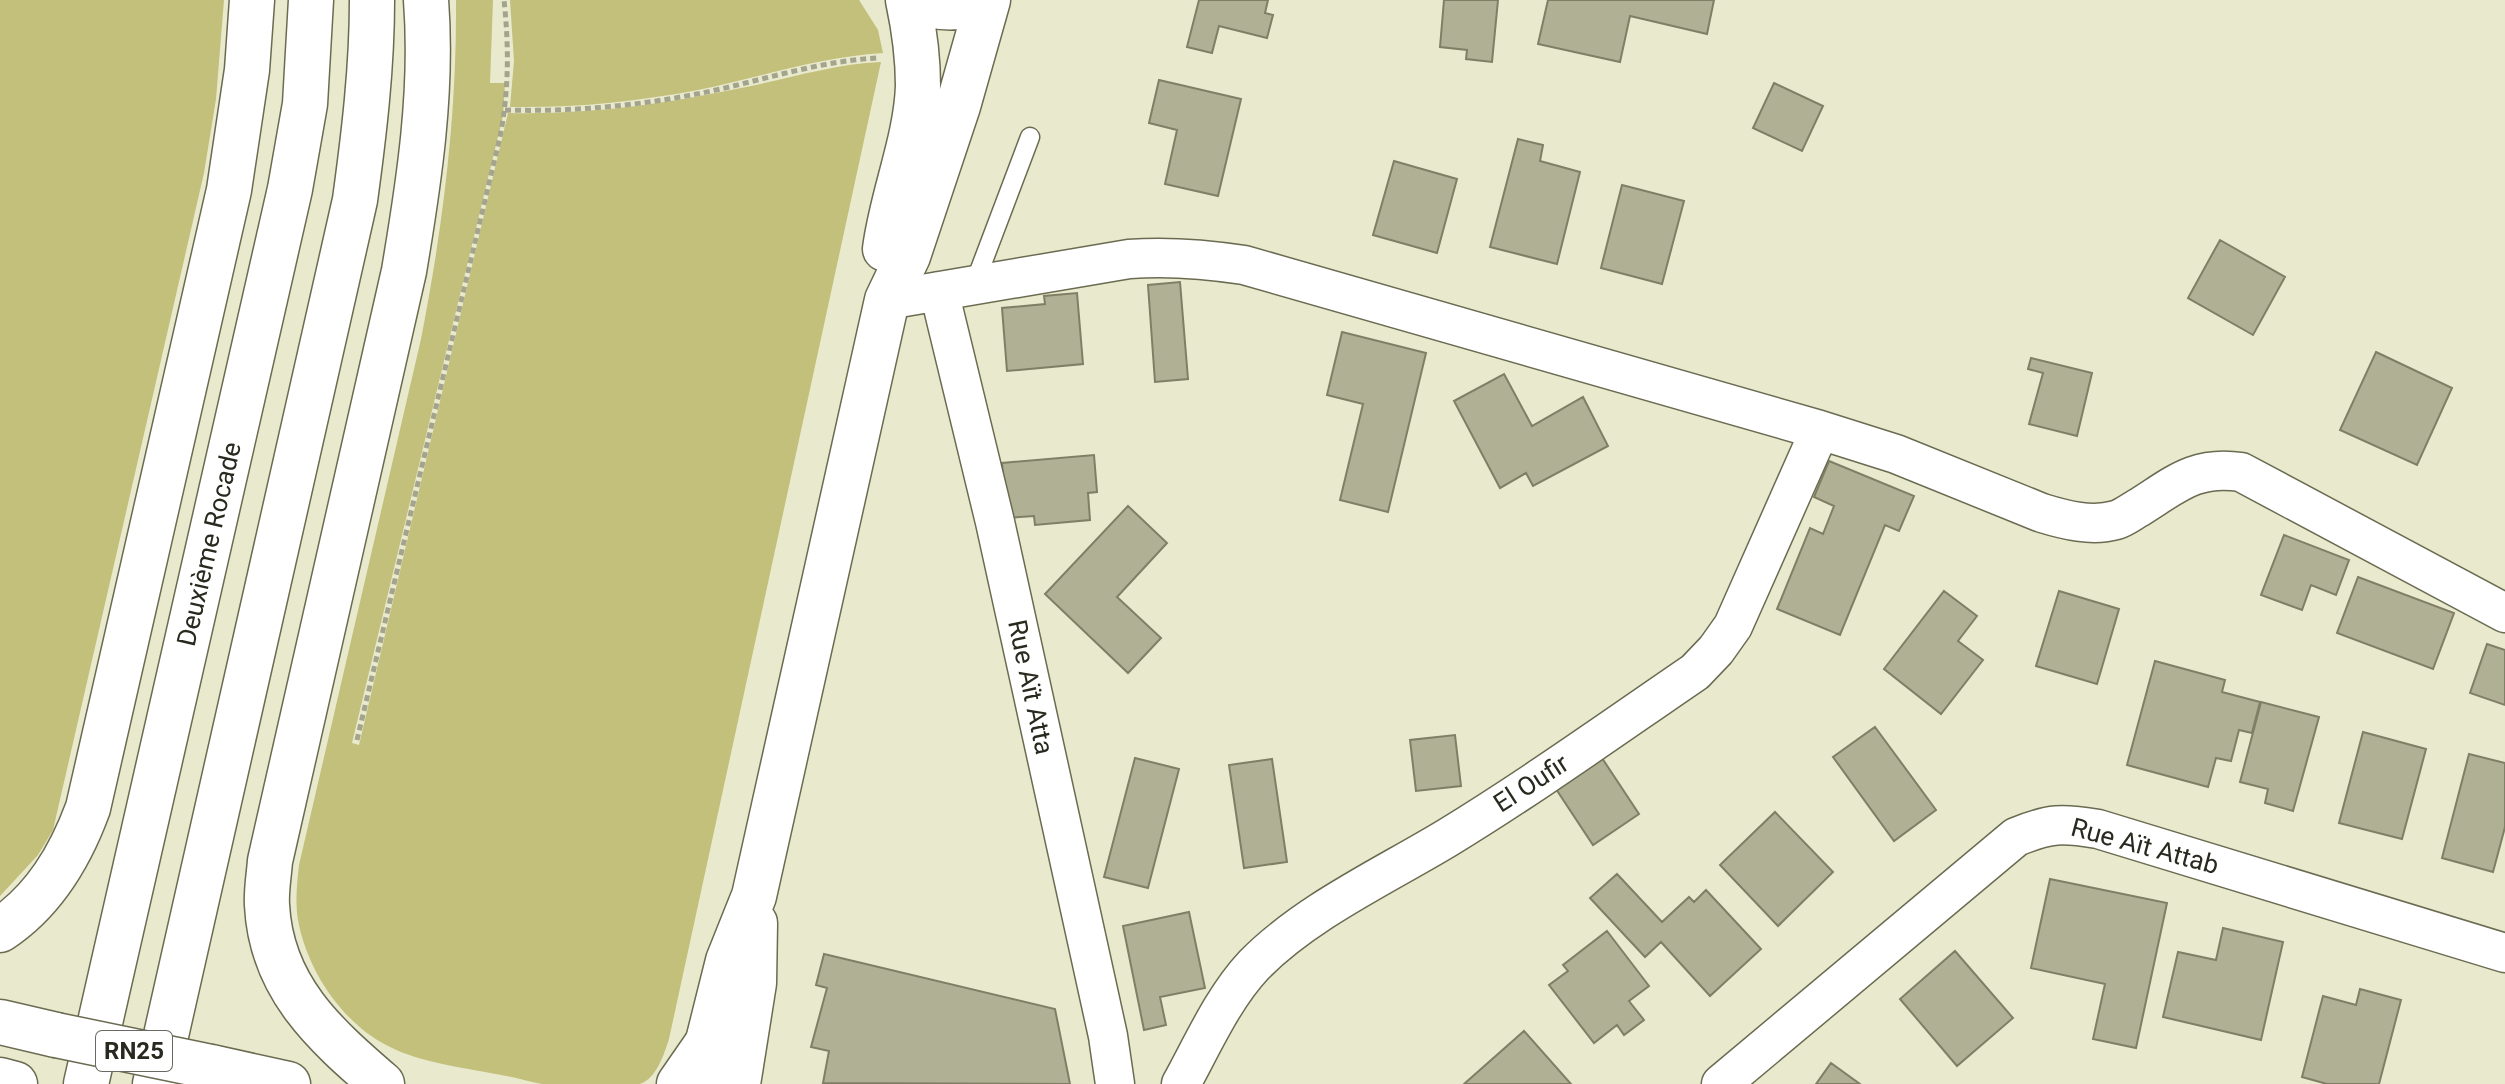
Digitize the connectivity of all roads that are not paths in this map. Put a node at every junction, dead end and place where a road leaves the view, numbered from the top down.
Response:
1 (252, 0) edge
2 (311, 0) edge
3 (372, 0) edge
4 (426, 0) edge
5 (908, 0) edge
6 (916, 0) edge
7 (988, 0) edge
8 (1030, 137) dead end
9 (956, 288) junction
10 (887, 300) junction
11 (1820, 430) junction
12 (2505, 613) edge
13 (754, 896) junction
14 (0, 930) edge
15 (2505, 953) edge
16 (0, 1022) edge
17 (702, 1064) edge
18 (0, 1080) edge
19 (15, 1084) edge
20 (86, 1084) edge
21 (155, 1084) edge
22 (288, 1084) edge
23 (382, 1084) edge
24 (679, 1084) edge
25 (738, 1084) edge
26 (1115, 1084) edge
27 (1181, 1084) edge
28 (1721, 1084) edge

1 - 14 main road
2 - 20 main road, Deuxième Rocade
3 - 21 main road
4 - 23 main road
5 - 10 main road
6 - 7 main road
7 - 10 main road
8 - 9 lane
9 - 10 street
9 - 11 street
9 - 26 street, Rue Aït Atta
10 - 13 main road
11 - 12 street
11 - 27 street, El Oufir
13 - 17 main road
13 - 25 main road
15 - 28 street, Rue Aït Attab
16 - 22 main road, RN25, bridge
17 - 24 main road
18 - 19 main road

